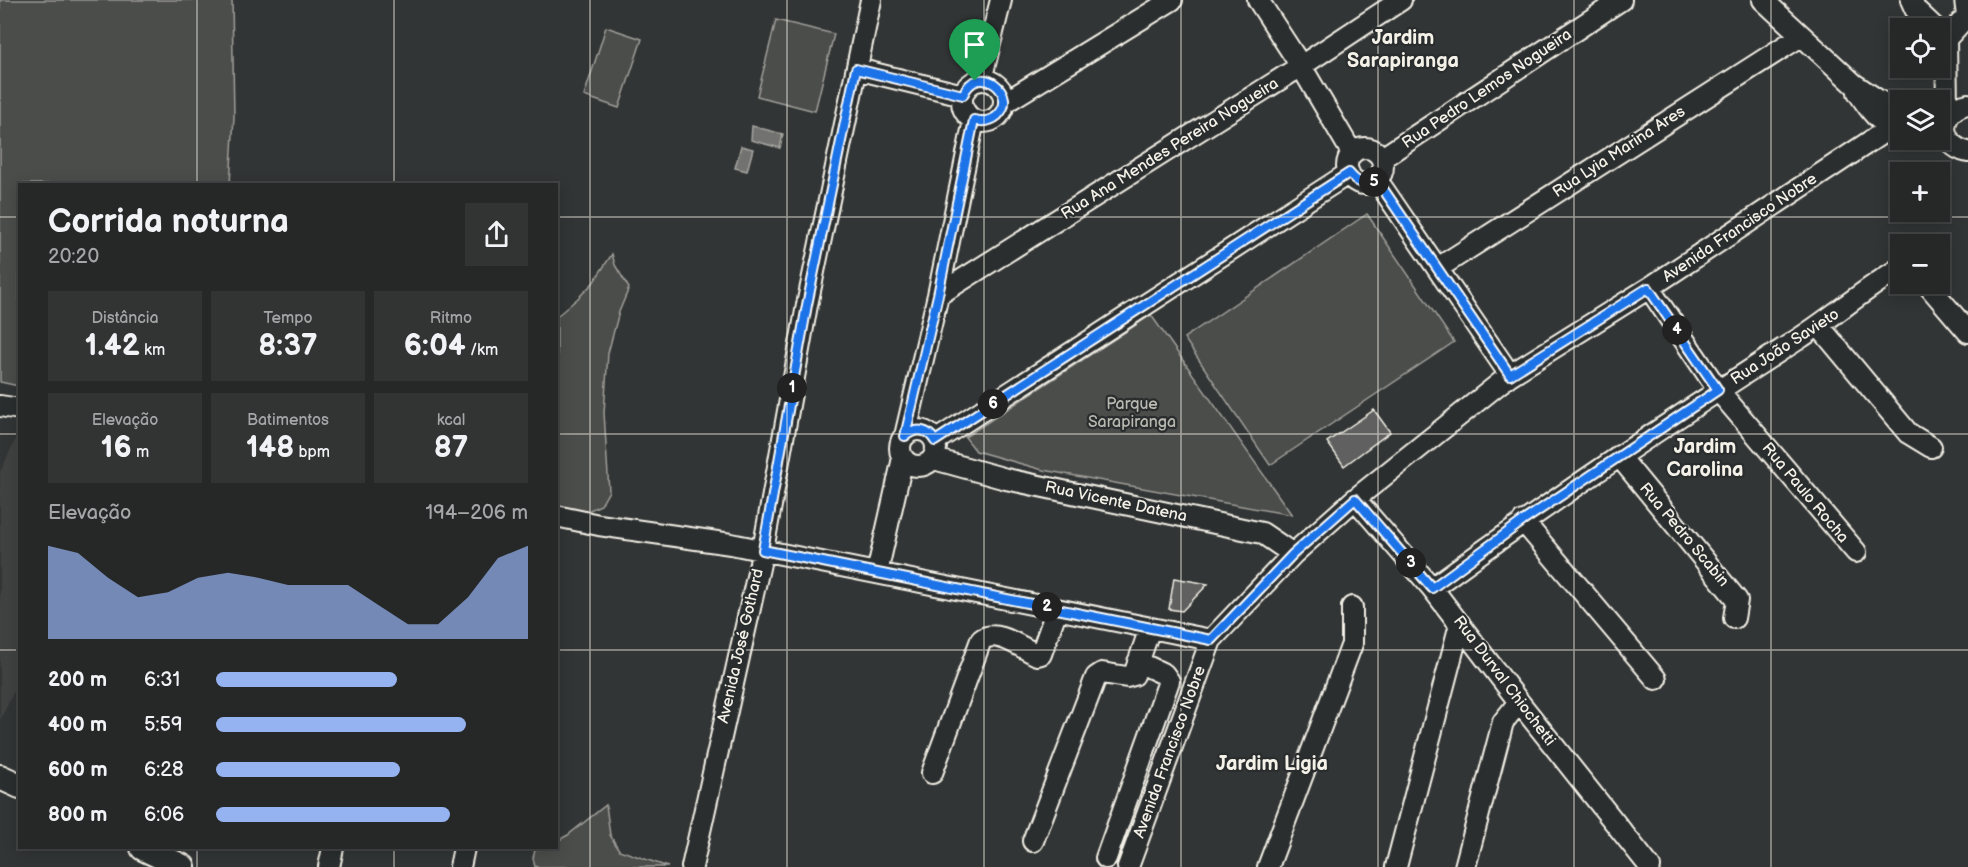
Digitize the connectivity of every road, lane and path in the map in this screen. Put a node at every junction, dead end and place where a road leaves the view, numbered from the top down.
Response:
1 (871, 0) edge
2 (1001, 0) edge
3 (1172, 0) edge
4 (1258, 0) edge
5 (1401, 0) edge
6 (1621, 0) edge
7 (1763, 0) edge
8 (1911, 0) edge
9 (1965, 0) edge
10 (1924, 18) edge
11 (1950, 27) edge
12 (1801, 36) junction
13 (1301, 66) junction
14 (856, 69) junction
15 (1947, 78) edge
16 (981, 80) junction
17 (963, 95) junction
18 (1004, 103) junction
19 (1952, 107) edge
20 (974, 120) junction
21 (1890, 122) edge
22 (1890, 127) edge
23 (1957, 147) edge
24 (1352, 153) junction
25 (1382, 158) junction
26 (1349, 173) junction
27 (1377, 180) junction
28 (1438, 268) junction
29 (1890, 275) edge
30 (1648, 288) junction
31 (1936, 294) edge
32 (938, 295) junction
33 (1819, 326) junction
34 (1968, 332) edge
35 (1510, 375) junction
36 (1718, 390) junction
37 (0, 406) edge
38 (18, 409) edge
39 (905, 436) junction
40 (1931, 447) dead end
41 (934, 450) junction
42 (1619, 456) junction
43 (903, 458) junction
44 (1355, 499) junction
45 (558, 516) edge
46 (1523, 521) junction
47 (763, 550) junction
48 (1856, 552) dead end
49 (1293, 554) junction
50 (876, 573) junction
51 (1432, 588) junction
52 (1352, 607) dead end
53 (1057, 609) junction
54 (1734, 618) dead end
55 (1460, 624) junction
56 (1150, 628) junction
57 (1211, 640) junction
58 (1138, 663) junction
59 (1656, 679) dead end
60 (1519, 702) junction
61 (932, 773) dead end
62 (0, 777) edge
63 (18, 785) edge
64 (1034, 841) dead end
65 (145, 849) edge
66 (333, 849) edge
67 (464, 849) edge
68 (1106, 858) dead end
69 (183, 867) edge
70 (329, 867) edge
71 (460, 867) edge
72 (692, 867) edge
73 (1128, 867) edge
74 (1268, 867) edge
75 (1396, 867) edge
76 (1465, 867) edge
77 (1650, 867) edge

1 - 14 street, Avenida José Gothard
2 - 16 street
3 - 18 street
4 - 13 street
5 - 13 street, Rua Ana Mendes Pereira Nogueira
6 - 25 street, Rua Pedro Lemos Nogueira
7 - 12 street
8 - 10 street
9 - 11 street
12 - 21 street
12 - 28 street, Rua Lyia Marina Ares
13 - 24 street
13 - 32 street, Rua Ana Mendes Pereira Nogueira
14 - 17 street
14 - 47 street, Avenida José Gothard
15 - 19 street
16 - 17 street
16 - 18 street
17 - 20 street
18 - 20 street
19 - 23 street
20 - 32 street
22 - 30 street, Avenida Francisco Nobre
24 - 25 street
24 - 26 street
25 - 27 street
26 - 27 street
26 - 41 street
27 - 28 street
28 - 35 street
29 - 33 street, Rua João Savieto
30 - 35 street, Avenida Francisco Nobre
30 - 36 street, Rua Paulo Rocha
31 - 34 street
32 - 39 street
33 - 36 street, Rua João Savieto
33 - 40 street
35 - 44 street, Avenida Francisco Nobre
36 - 42 street, Rua João Savieto
36 - 48 street, Rua Paulo Rocha
37 - 38 street
39 - 41 street
39 - 43 street
41 - 43 street
41 - 49 street, Rua Vicente Datena
42 - 46 street, Rua João Savieto
42 - 54 street, Rua Pedro Scabin
43 - 50 street
44 - 49 street, Avenida Francisco Nobre
44 - 51 street, Rua Durval Chiochetti
45 - 47 street
46 - 51 street, Rua João Savieto
46 - 59 street
47 - 50 street
47 - 72 street, Avenida José Gothard
49 - 57 street, Avenida Francisco Nobre
50 - 53 street
51 - 55 street, Rua Durval Chiochetti
52 - 74 street
53 - 56 street
53 - 61 street
55 - 60 street, Rua Durval Chiochetti
55 - 75 street
56 - 57 street
56 - 58 street
57 - 73 street, Avenida Francisco Nobre
58 - 64 street
58 - 68 street
60 - 76 street
60 - 77 street, Rua Durval Chiochetti
62 - 63 main road
65 - 69 main road
66 - 70 street
67 - 71 street

